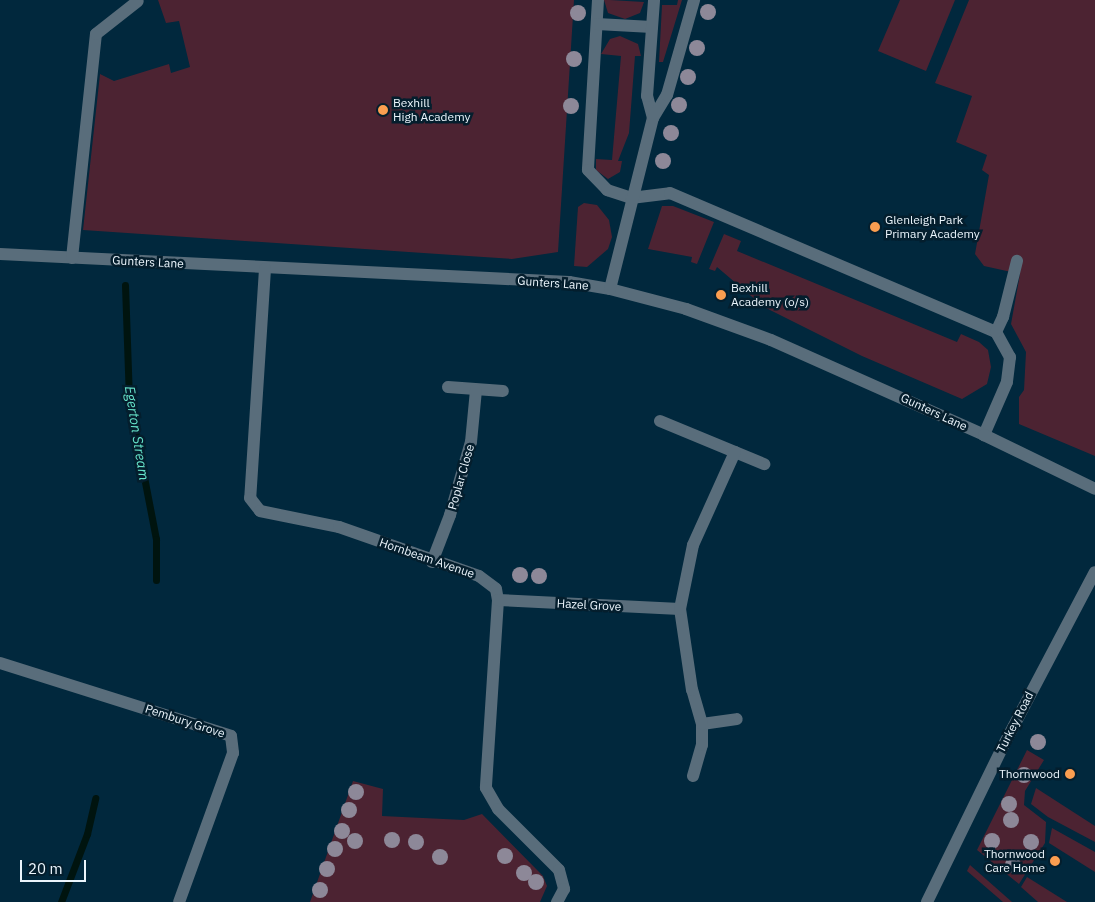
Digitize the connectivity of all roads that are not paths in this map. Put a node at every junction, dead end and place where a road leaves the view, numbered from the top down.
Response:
1 (598, 0) edge
2 (654, 0) edge
3 (694, 0) edge
4 (138, 1) edge
5 (597, 24) junction
6 (652, 27) junction
7 (652, 118) junction
8 (631, 198) junction
9 (0, 254) edge
10 (72, 258) junction
11 (1017, 261) dead end
12 (265, 269) junction
13 (610, 289) junction
14 (996, 332) junction
15 (448, 388) dead end
16 (476, 390) junction
17 (503, 391) dead end
18 (660, 421) dead end
19 (984, 435) junction
20 (735, 452) junction
21 (764, 464) dead end
22 (1095, 489) edge
23 (432, 562) junction
24 (1095, 572) edge
25 (498, 600) junction
26 (680, 609) junction
27 (0, 663) edge
28 (737, 719) dead end
29 (702, 724) junction
30 (693, 776) dead end
31 (179, 902) edge
32 (557, 902) edge
33 (927, 902) edge

1 - 5 street
2 - 6 street
3 - 7 street
4 - 10 street
5 - 6 street
5 - 8 street
6 - 7 street
7 - 8 street
8 - 13 street
8 - 14 street
9 - 10 street, Gunters Lane
10 - 12 street, Gunters Lane
11 - 14 street
12 - 13 street, Gunters Lane
12 - 23 street, Hornbeam Avenue
13 - 19 street, Gunters Lane
14 - 19 street
15 - 16 street
16 - 17 street
16 - 23 street, Poplar Close
18 - 20 street
19 - 22 street, Gunters Lane
20 - 21 street
20 - 26 street
23 - 25 street, Hornbeam Avenue
24 - 33 street, Turkey Road
25 - 26 street, Hazel Grove
25 - 32 street
26 - 29 street
27 - 31 street, Pembury Grove
28 - 29 street
29 - 30 street

